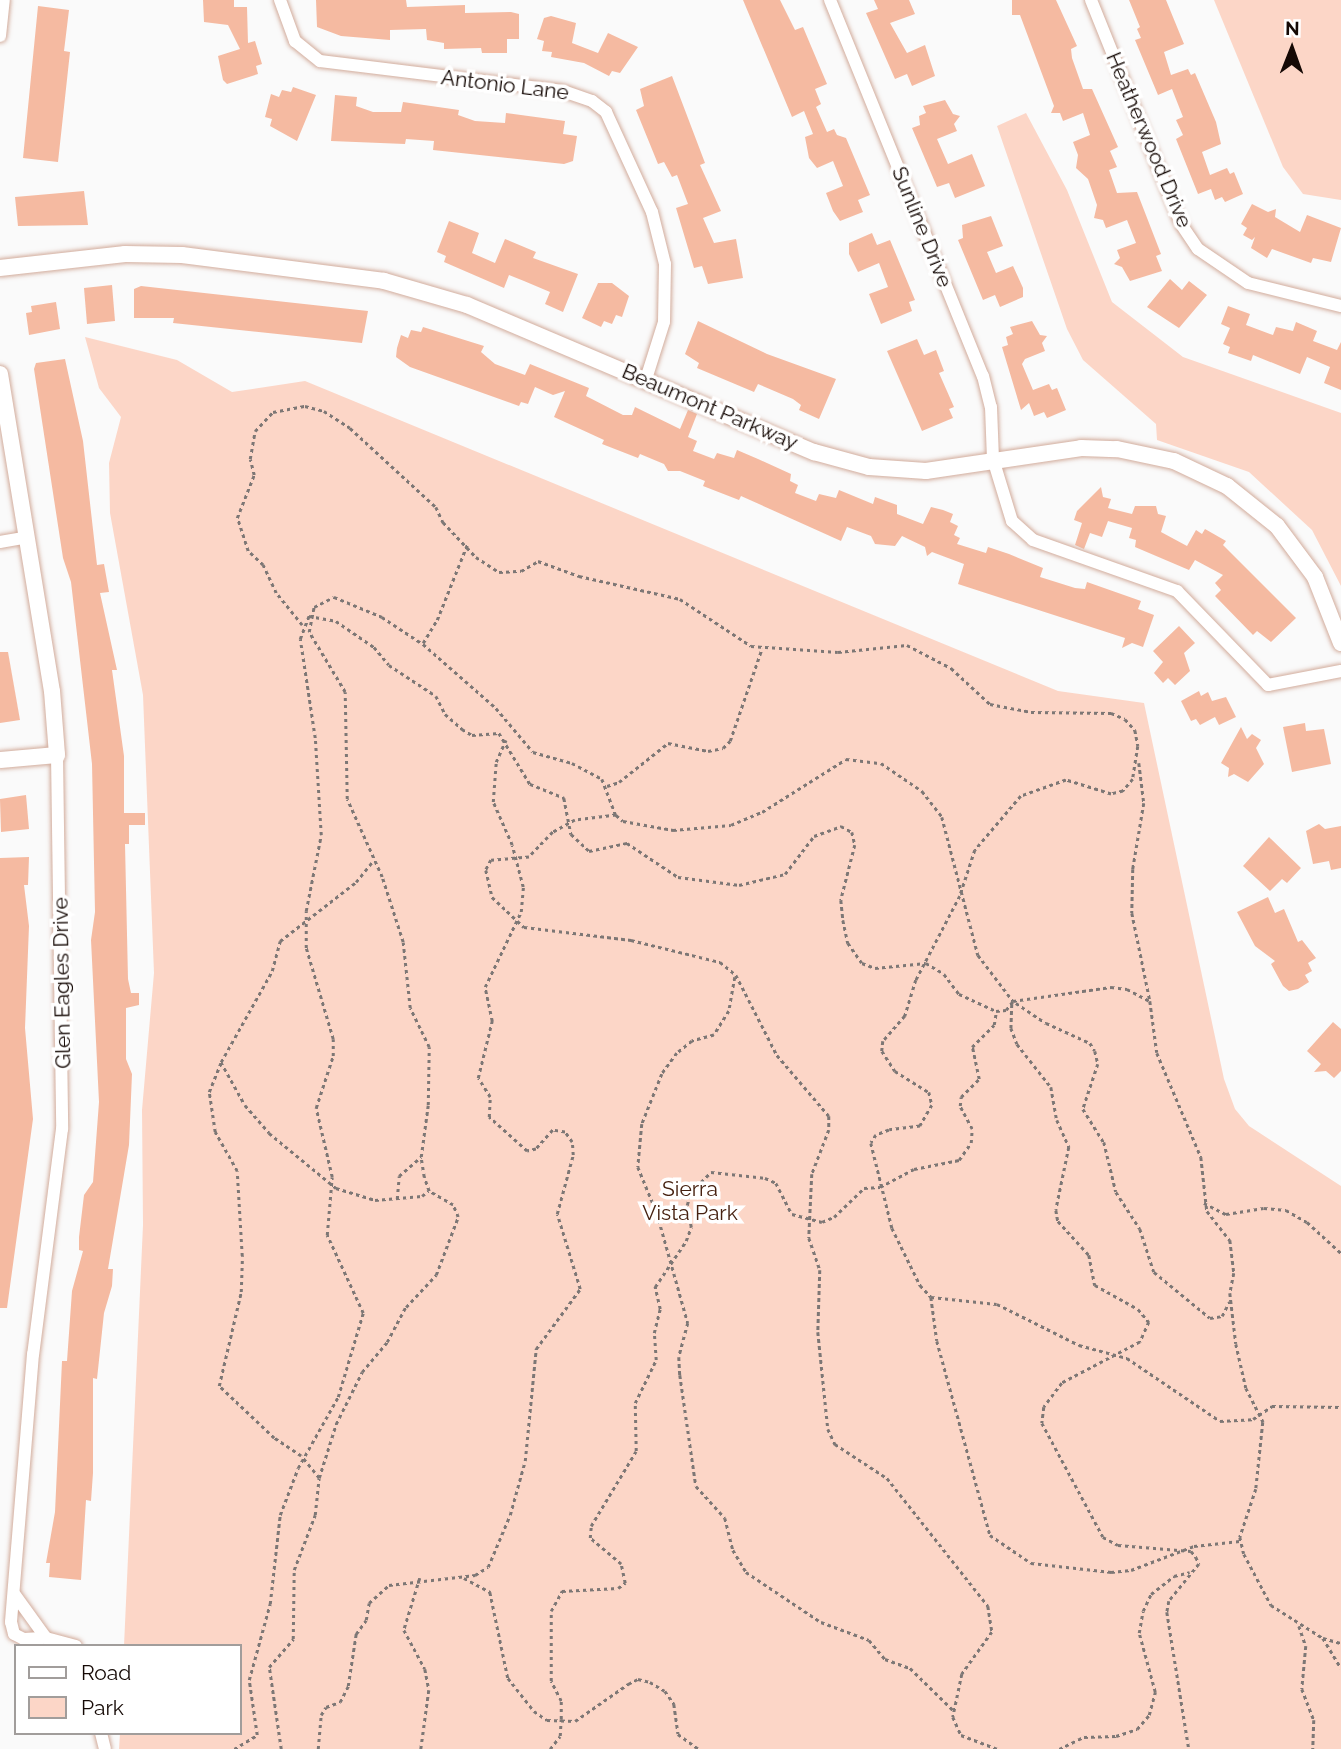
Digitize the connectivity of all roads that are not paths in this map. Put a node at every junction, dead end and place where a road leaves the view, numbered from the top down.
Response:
1 (4, 0) edge
2 (280, 0) edge
3 (830, 0) edge
4 (1091, 0) edge
5 (0, 36) edge
6 (0, 268) edge
7 (1341, 306) edge
8 (0, 374) edge
9 (646, 379) junction
10 (993, 459) junction
11 (27, 537) junction
12 (0, 542) edge
13 (1341, 643) edge
14 (1341, 671) edge
15 (57, 755) junction
16 (0, 760) edge
17 (15, 1595) junction
18 (47, 1638) junction
19 (69, 1644) edge

1 - 5 street
2 - 9 street, Antonio Lane
3 - 10 street, Sunline Drive
4 - 7 street, Heatherwood Drive
6 - 9 street, Beaumont Parkway
8 - 11 street, Glen Eagles Drive
9 - 10 street, Beaumont Parkway
10 - 13 street, Beaumont Parkway
10 - 14 street, Sunline Drive
11 - 12 street
11 - 15 street, Glen Eagles Drive
15 - 16 street
15 - 17 street, Glen Eagles Drive
17 - 18 street
17 - 18 street, Glen Eagles Drive
18 - 19 street

